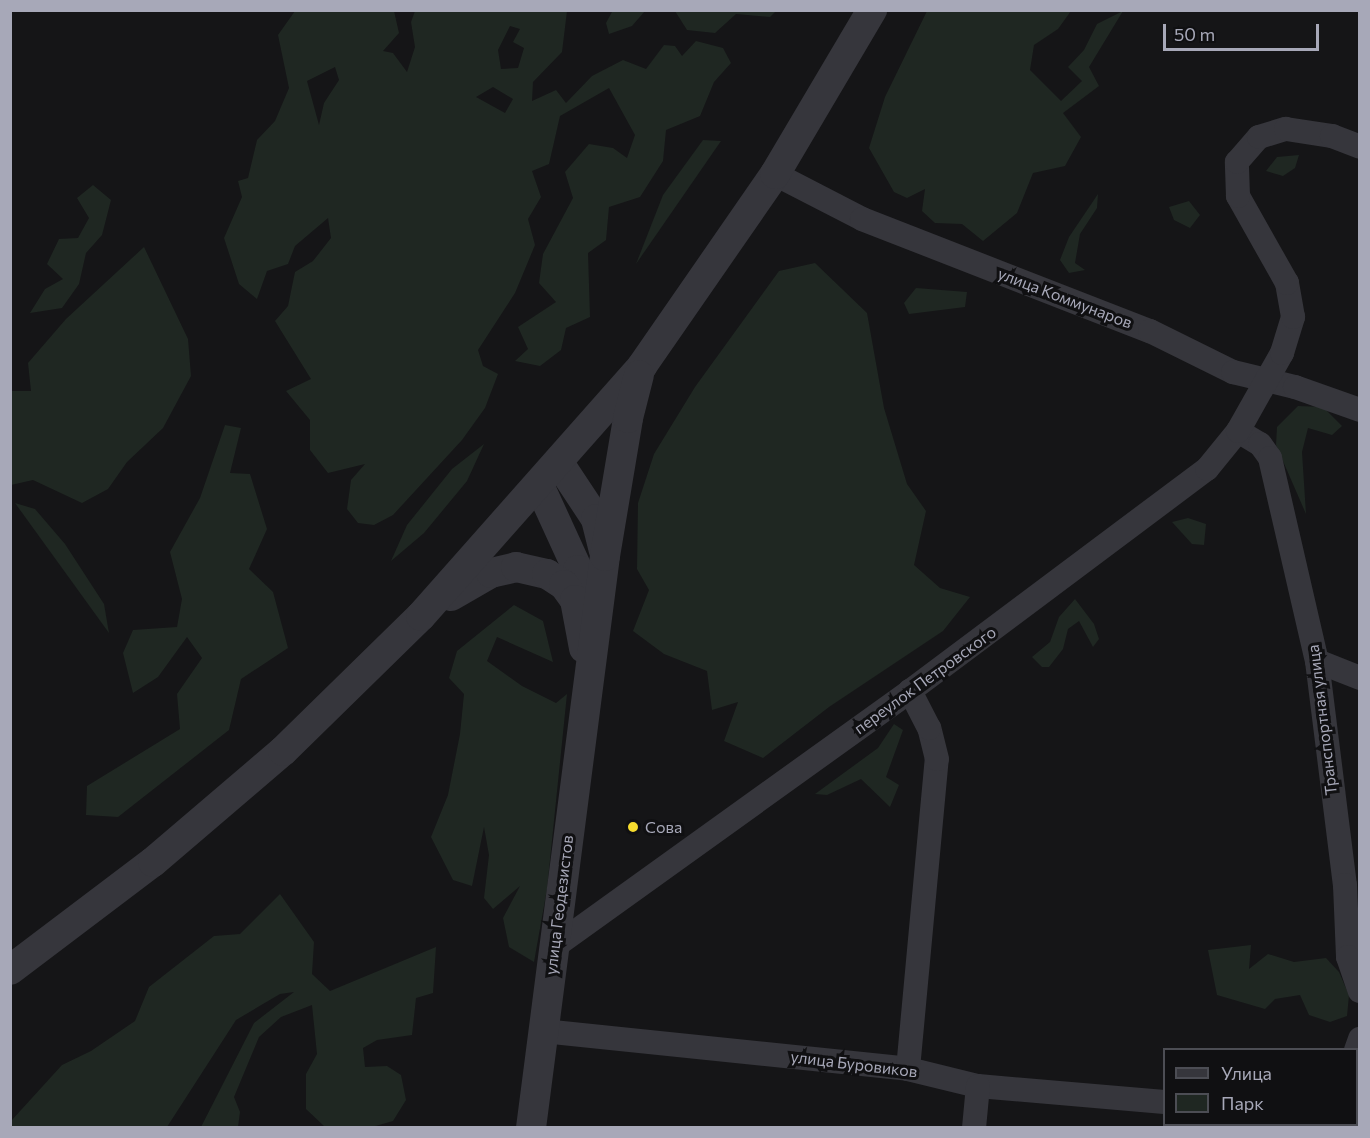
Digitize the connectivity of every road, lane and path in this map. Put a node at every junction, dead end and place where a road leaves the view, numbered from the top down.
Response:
1 (872, 10) edge
2 (1359, 147) edge
3 (775, 174) junction
4 (642, 366) junction
5 (1263, 381) junction
6 (1359, 410) edge
7 (1238, 431) junction
8 (559, 463) junction
9 (539, 485) junction
10 (605, 556) junction
11 (421, 616) junction
12 (1317, 661) junction
13 (1359, 678) edge
14 (588, 683) junction
15 (910, 690) junction
16 (554, 947) junction
17 (10, 969) edge
18 (1359, 991) edge
19 (543, 1031) junction
20 (908, 1069) junction
21 (978, 1086) junction
22 (1163, 1102) edge
23 (531, 1128) edge
24 (974, 1128) edge

1 - 3 street
2 - 5 street, переулок Петровского
3 - 4 street
3 - 5 street, улица Коммунаров
4 - 8 street
4 - 10 street
5 - 6 street, улица Коммунаров
5 - 7 street, переулок Петровского
7 - 12 street, Транспортная улица
7 - 15 street, переулок Петровского
8 - 9 street
8 - 10 street
9 - 11 street
9 - 14 street
10 - 14 street
11 - 14 street
11 - 17 street
12 - 13 street
12 - 18 street, Транспортная улица
14 - 16 street, улица Геодезистов
15 - 16 street, переулок Петровского
15 - 20 street
16 - 19 street, улица Геодезистов
19 - 20 street, улица Буровиков
19 - 23 street, улица Геодезистов
20 - 21 street, улица Буровиков
21 - 22 street, улица Буровиков
21 - 24 street

